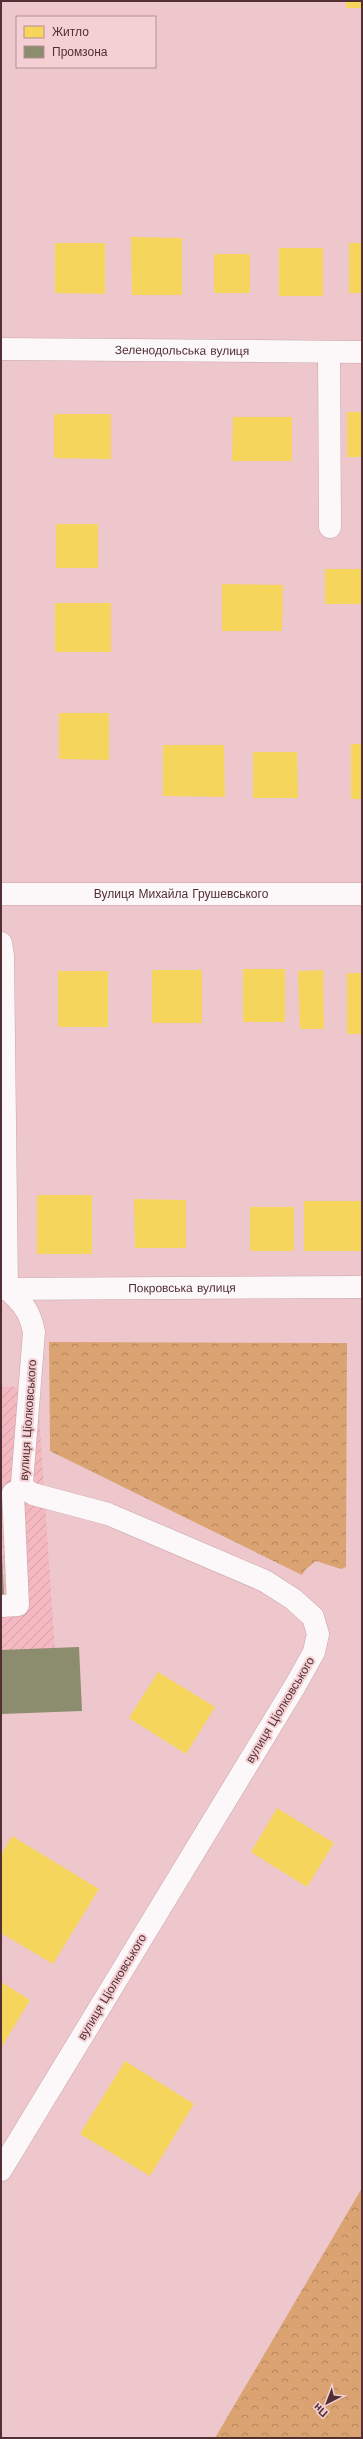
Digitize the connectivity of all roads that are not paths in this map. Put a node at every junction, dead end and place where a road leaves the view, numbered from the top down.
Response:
1 (1, 349) edge
2 (329, 352) junction
3 (362, 352) edge
4 (330, 527) dead end
5 (1, 894) edge
6 (362, 894) edge
7 (1, 943) edge
8 (362, 1287) edge
9 (4, 1289) edge
10 (13, 1492) edge
11 (1, 1606) edge
12 (1, 2170) edge

1 - 2 street, Зеленодольська вулиця
2 - 3 street, Зеленодольська вулиця
2 - 4 street
5 - 6 street, Вулиця Михайла Грушевського
7 - 9 street
8 - 9 street, Покровська вулиця
9 - 10 street, вулиця Ціолковського
10 - 11 street
10 - 12 street, вулиця Ціолковського

